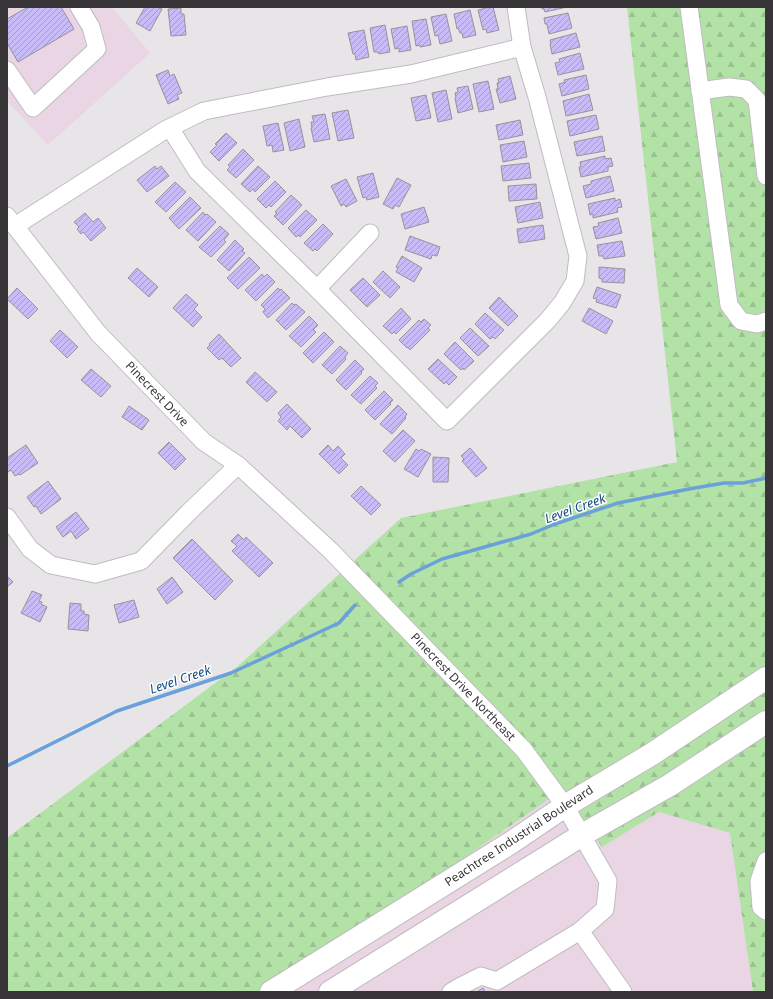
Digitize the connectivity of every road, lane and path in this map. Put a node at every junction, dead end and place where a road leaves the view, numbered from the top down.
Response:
1 (79, 7) edge
2 (516, 7) edge
3 (689, 7) edge
4 (522, 47) junction
5 (7, 70) edge
6 (700, 91) junction
7 (170, 128) junction
8 (766, 176) edge
9 (11, 221) edge
10 (370, 233) dead end
11 (317, 289) junction
12 (766, 321) edge
13 (238, 465) junction
14 (7, 517) edge
15 (330, 550) joint
16 (766, 678) edge
17 (766, 722) edge
18 (565, 806) junction
19 (582, 835) junction
20 (766, 861) edge
21 (766, 911) edge
22 (580, 931) junction
23 (353, 986) edge
24 (271, 992) edge
25 (330, 992) edge
26 (451, 992) edge
27 (623, 992) edge

1 - 5 street
2 - 4 street
3 - 6 street
4 - 7 street
4 - 11 street
6 - 8 street
6 - 12 street
7 - 9 street
7 - 11 street
9 - 13 street, Pinecrest Drive
10 - 11 street
13 - 14 street
13 - 15 street, Pinecrest Drive
15 - 18 street, Pinecrest Drive Northeast
16 - 18 highway, Peachtree Industrial Boulevard
17 - 19 highway
18 - 19 street, Pinecrest Drive Northeast
18 - 24 highway, Peachtree Industrial Boulevard
19 - 22 street, Pinecrest Drive Northeast
19 - 23 highway
20 - 21 street
22 - 26 street, Pinecrest Drive Northeast
22 - 27 street
23 - 25 highway

